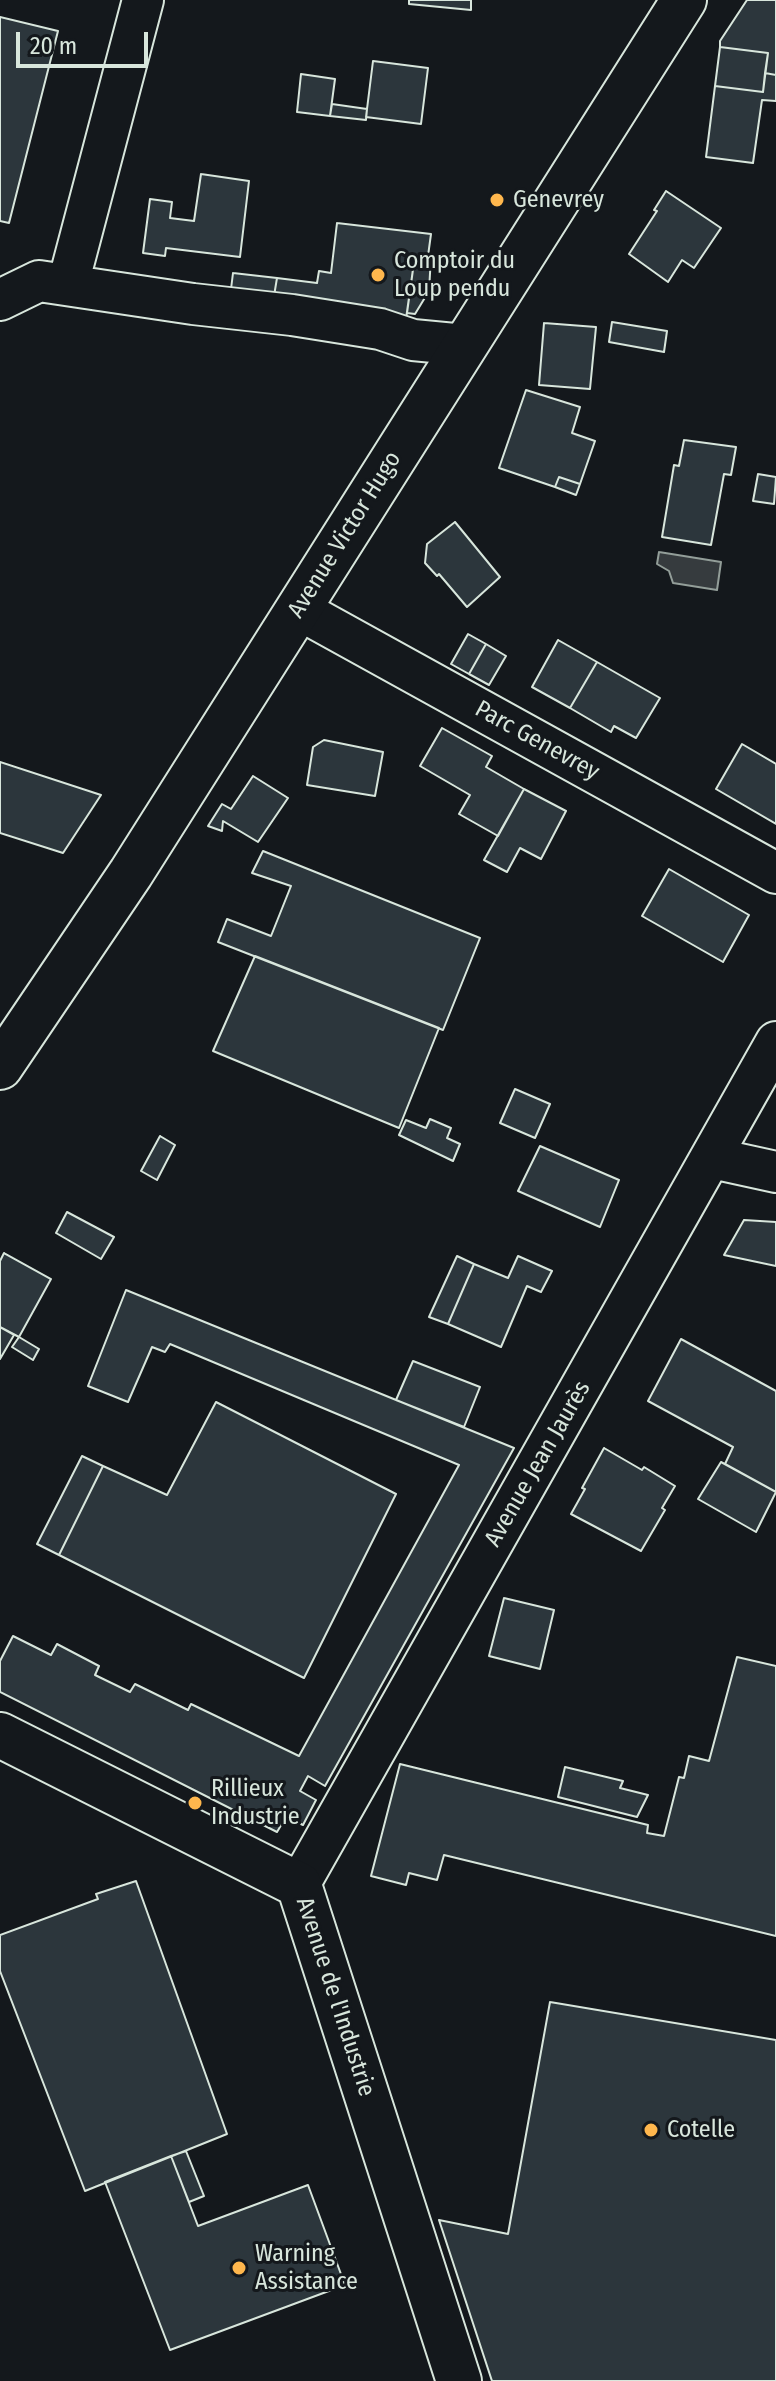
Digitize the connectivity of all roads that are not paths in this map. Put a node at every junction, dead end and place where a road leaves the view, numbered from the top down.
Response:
1 (143, 0) edge
2 (684, 0) edge
3 (68, 284) junction
4 (0, 300) edge
5 (465, 345) junction
6 (298, 609) junction
7 (776, 873) edge
8 (776, 1042) edge
9 (0, 1067) edge
10 (712, 1158) junction
11 (776, 1172) edge
12 (0, 1735) edge
13 (299, 1885) junction
14 (459, 2381) edge

1 - 3 street
2 - 5 street, Avenue Victor Hugo
3 - 4 street
3 - 5 street
5 - 6 street, Avenue Victor Hugo
6 - 7 street, Parc Genevrey
6 - 9 street, Avenue Victor Hugo
8 - 10 street, Avenue Jean Jaurès
10 - 11 street
10 - 13 street, Avenue Jean Jaurès
12 - 13 street, Avenue de l'Industrie
13 - 14 street, Avenue de l'Industrie

